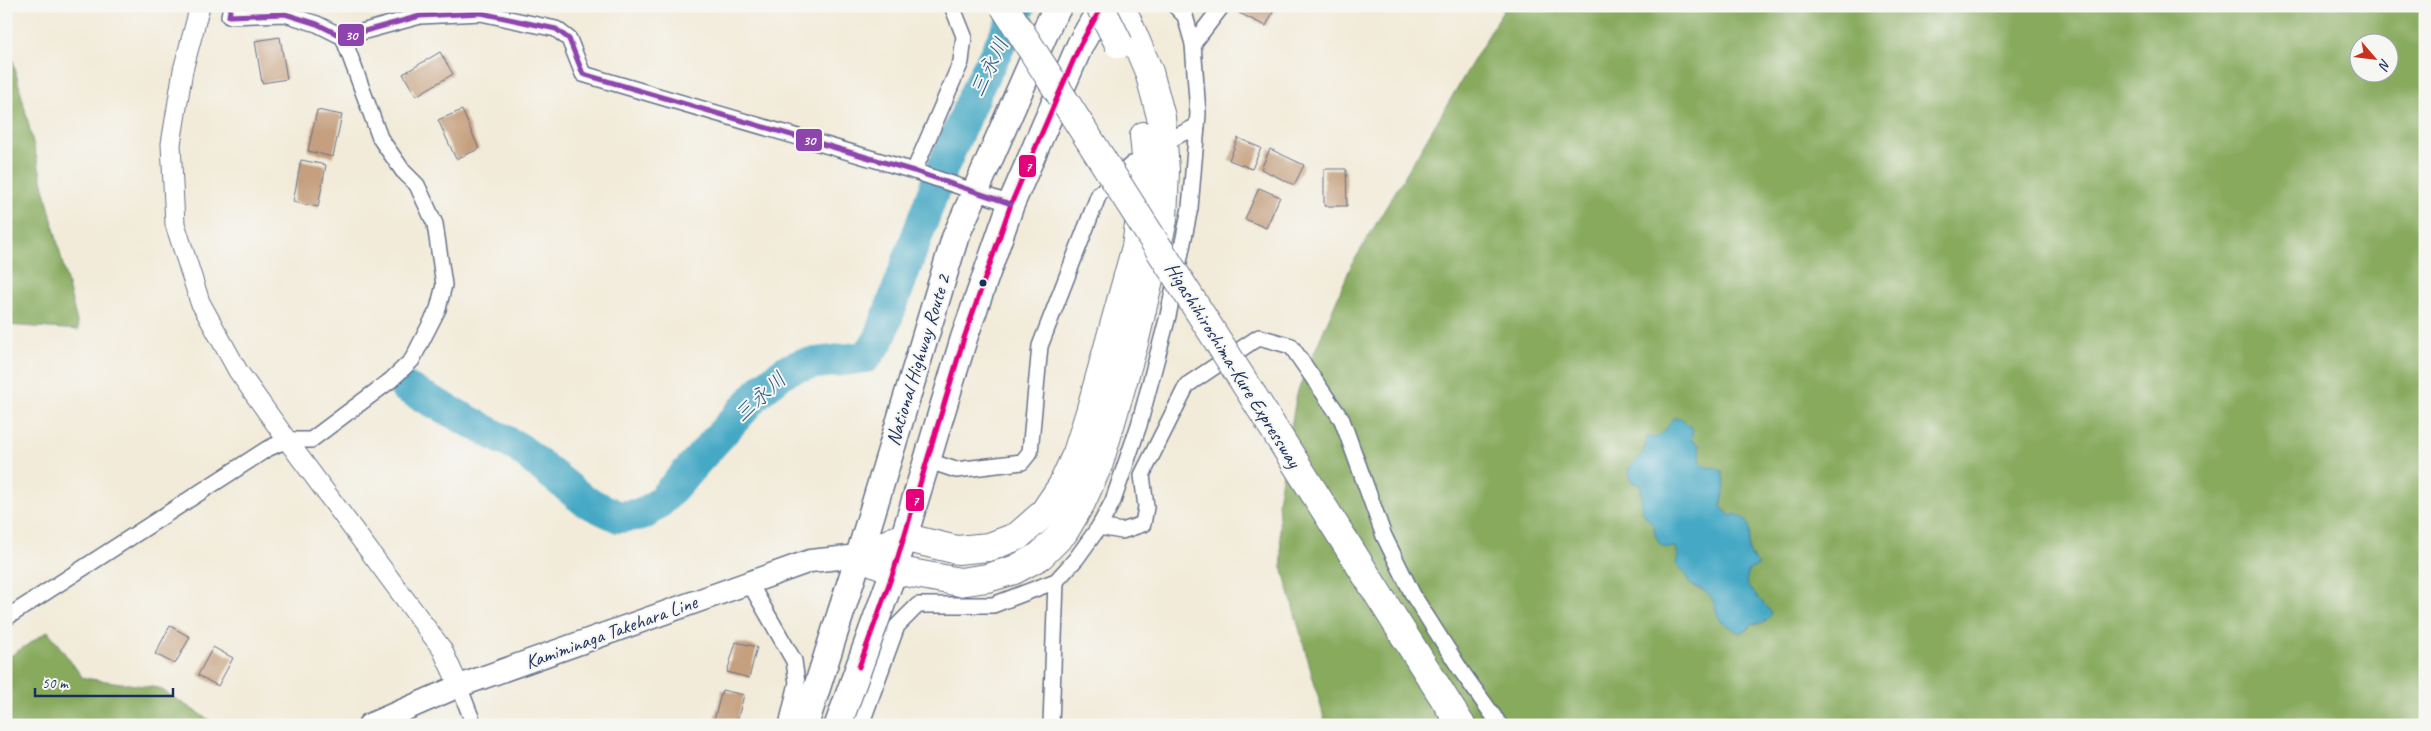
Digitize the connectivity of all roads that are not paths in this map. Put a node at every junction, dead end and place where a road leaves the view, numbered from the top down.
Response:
1 (200, 6) edge
2 (231, 6) edge
3 (952, 6) edge
4 (1004, 6) edge
5 (1059, 6) edge
6 (1101, 6) edge
7 (1175, 6) edge
8 (1222, 6) edge
9 (1124, 26) edge
10 (343, 37) junction
11 (1193, 44) junction
12 (1197, 126) junction
13 (1173, 138) dead end
14 (1132, 164) dead end
15 (914, 171) junction
16 (975, 192) junction
17 (1011, 204) junction
18 (286, 440) junction
19 (926, 460) junction
20 (1099, 527) junction
21 (903, 537) junction
22 (859, 556) junction
23 (894, 570) junction
24 (1056, 581) junction
25 (749, 582) junction
26 (6, 618) edge
27 (459, 686) junction
28 (853, 716) edge
29 (369, 725) edge
30 (474, 725) edge
31 (787, 725) edge
32 (805, 725) edge
33 (1051, 725) edge
34 (1461, 725) edge
35 (1500, 725) edge

1 - 18 street
2 - 10 street
3 - 15 street
4 - 34 highway, Higashihiroshima-Kure Expressway, bridge
5 - 16 highway, National Highway Route 2
6 - 9 highway, bridge
6 - 17 highway, National Highway Route 2
7 - 11 street
8 - 11 street
9 - 21 highway
9 - 23 highway
10 - 15 street
10 - 18 street
11 - 12 street
12 - 13 street
12 - 20 street
14 - 19 street
15 - 16 street
16 - 17 street
16 - 22 highway, National Highway Route 2
17 - 19 highway, National Highway Route 2
18 - 26 street
18 - 27 street
19 - 21 highway, National Highway Route 2
20 - 24 street
20 - 35 street
21 - 22 highway
21 - 23 highway, National Highway Route 2
22 - 23 highway
22 - 25 main road, Kamiminaga Takehara Line
22 - 32 highway, National Highway Route 2
23 - 28 highway, National Highway Route 2
24 - 28 street
24 - 33 street
25 - 27 main road, Kamiminaga Takehara Line
25 - 31 street
27 - 29 main road, Kamiminaga Takehara Line
27 - 30 street

